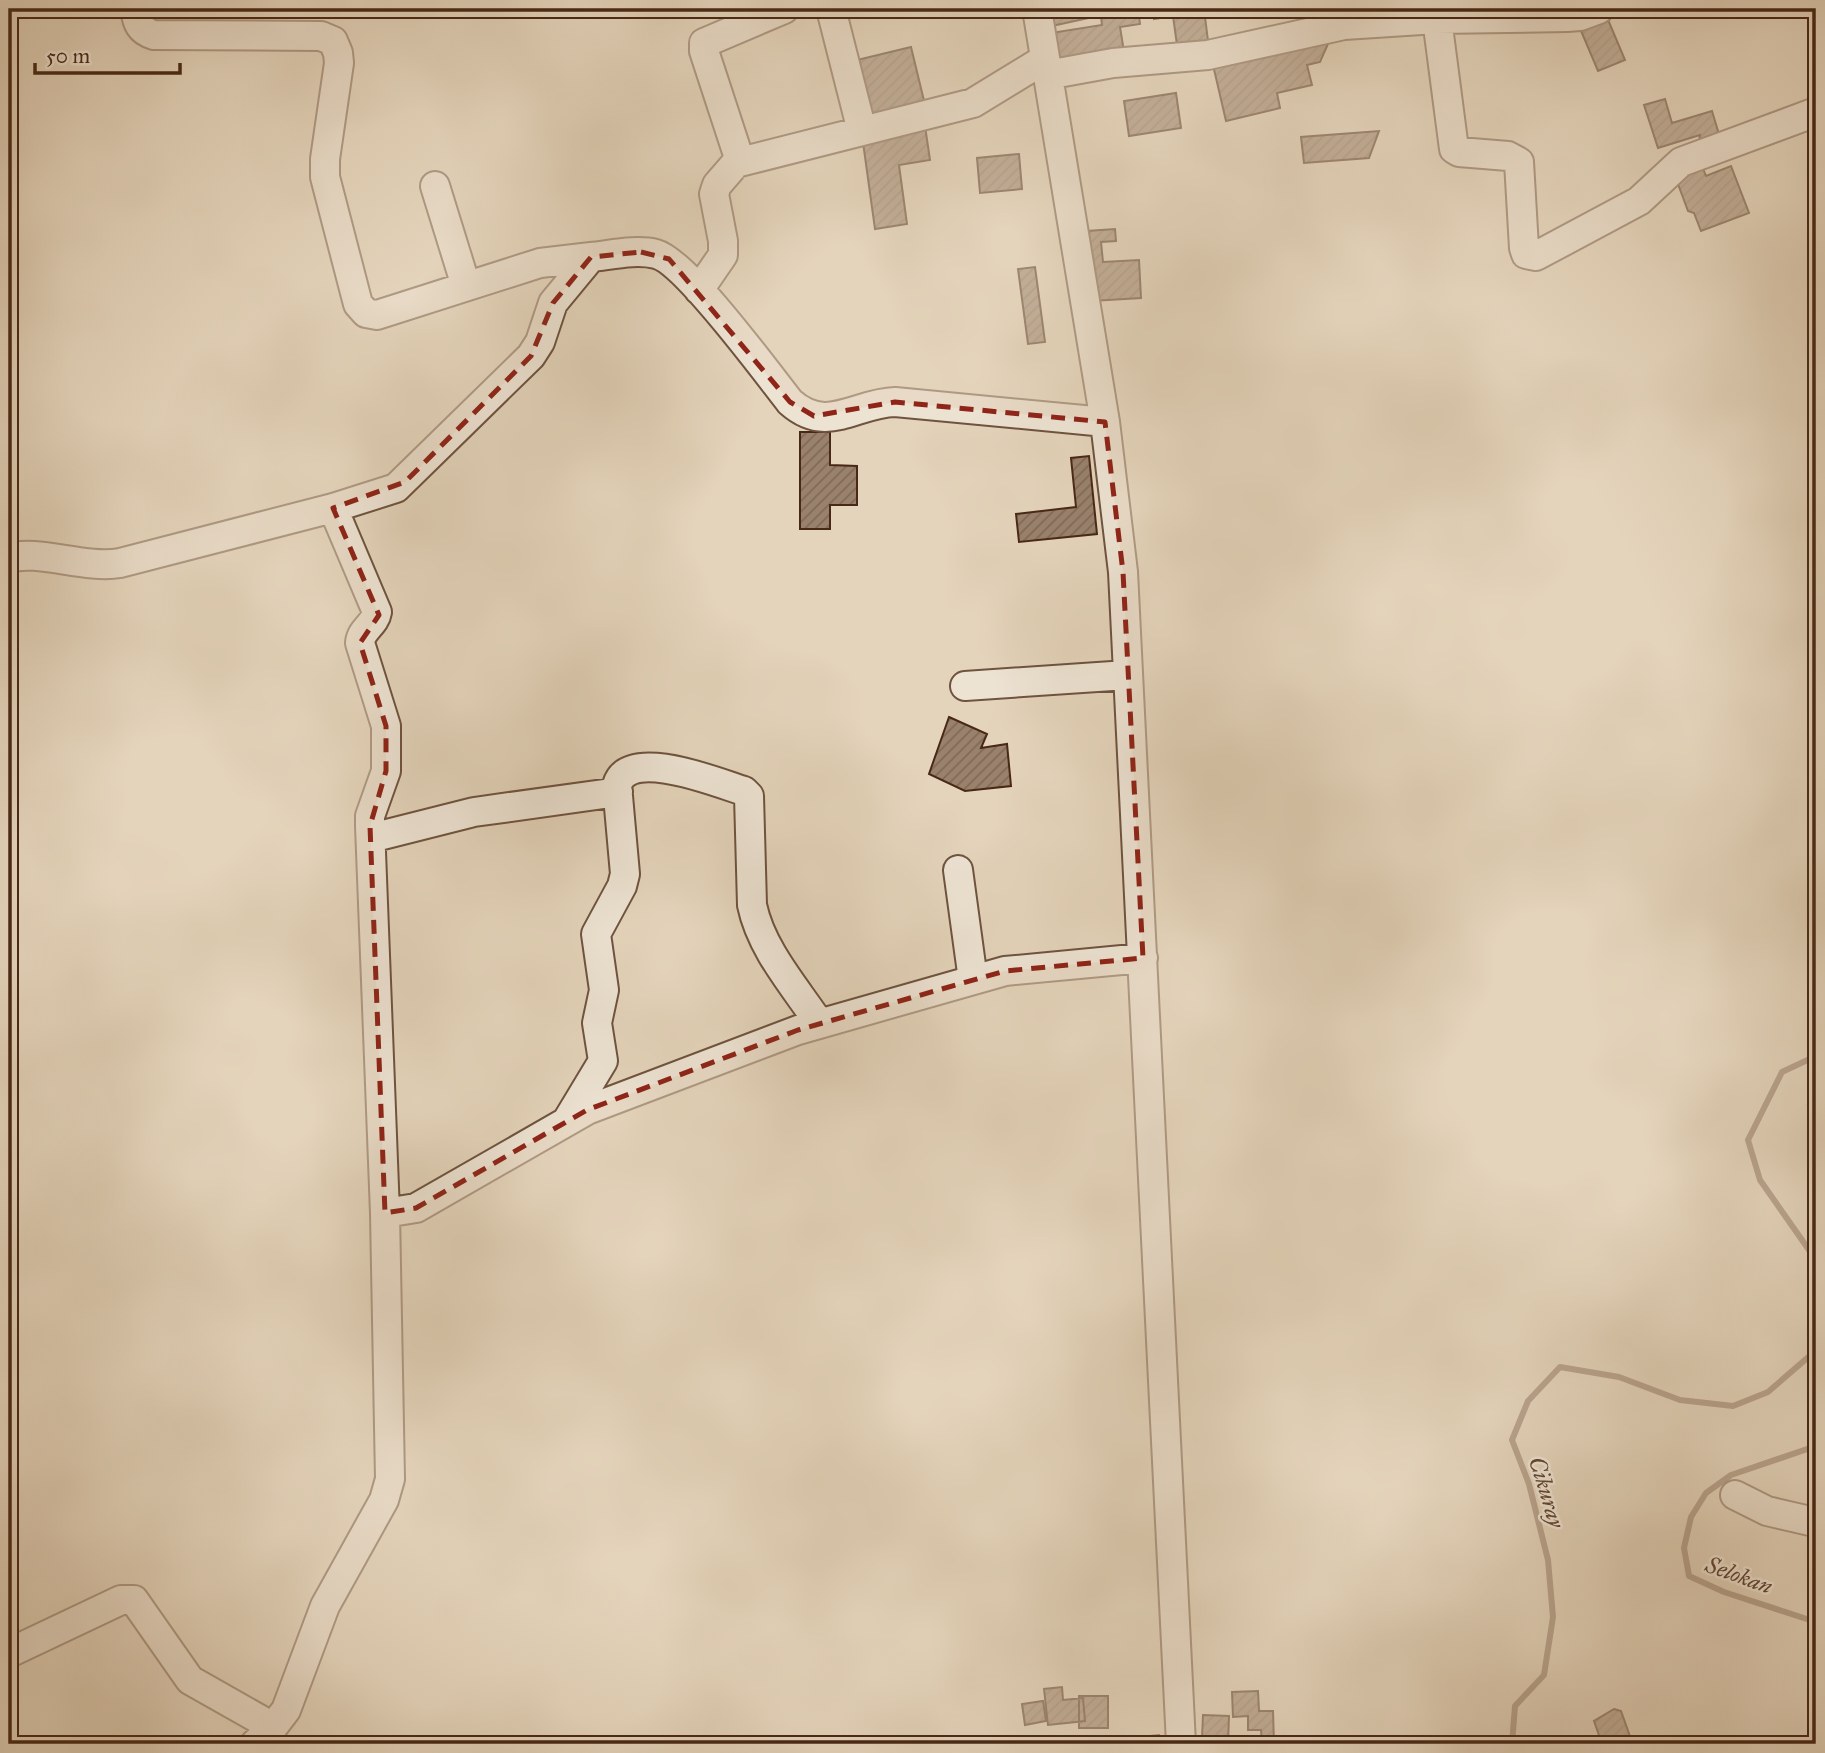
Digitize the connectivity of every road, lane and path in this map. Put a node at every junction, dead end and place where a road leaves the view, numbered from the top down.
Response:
1 (135, 9) edge
2 (784, 9) edge
3 (831, 9) edge
4 (1037, 9) edge
5 (1599, 9) edge
6 (1437, 19) junction
7 (1046, 67) junction
8 (1816, 112) edge
9 (862, 131) junction
10 (740, 161) junction
11 (435, 186) dead end
12 (591, 257) junction
13 (466, 286) junction
14 (699, 289) junction
15 (1105, 422) junction
16 (333, 508) junction
17 (9, 558) edge
18 (1127, 675) junction
19 (965, 686) dead end
20 (618, 792) junction
21 (371, 838) junction
22 (958, 870) dead end
23 (1143, 958) junction
24 (973, 980) junction
25 (819, 1023) junction
26 (568, 1119) junction
27 (385, 1213) junction
28 (1735, 1495) dead end
29 (1816, 1520) edge
30 (9, 1653) edge
31 (264, 1735) edge
32 (1181, 1744) edge

1 - 13 street
2 - 10 street
3 - 9 street
4 - 7 street
5 - 6 street
6 - 7 street
6 - 8 street
7 - 9 street
7 - 15 street
9 - 10 street
10 - 14 street
11 - 13 street
12 - 13 street
12 - 14 street
12 - 16 street
14 - 15 street
15 - 18 street
16 - 17 street
16 - 21 street
18 - 19 street
18 - 23 street
20 - 21 street
20 - 25 street
20 - 26 street
21 - 27 street
22 - 24 street
23 - 24 street
23 - 32 street
24 - 25 street
25 - 26 street
26 - 27 street
27 - 31 street
28 - 29 street
30 - 31 street

